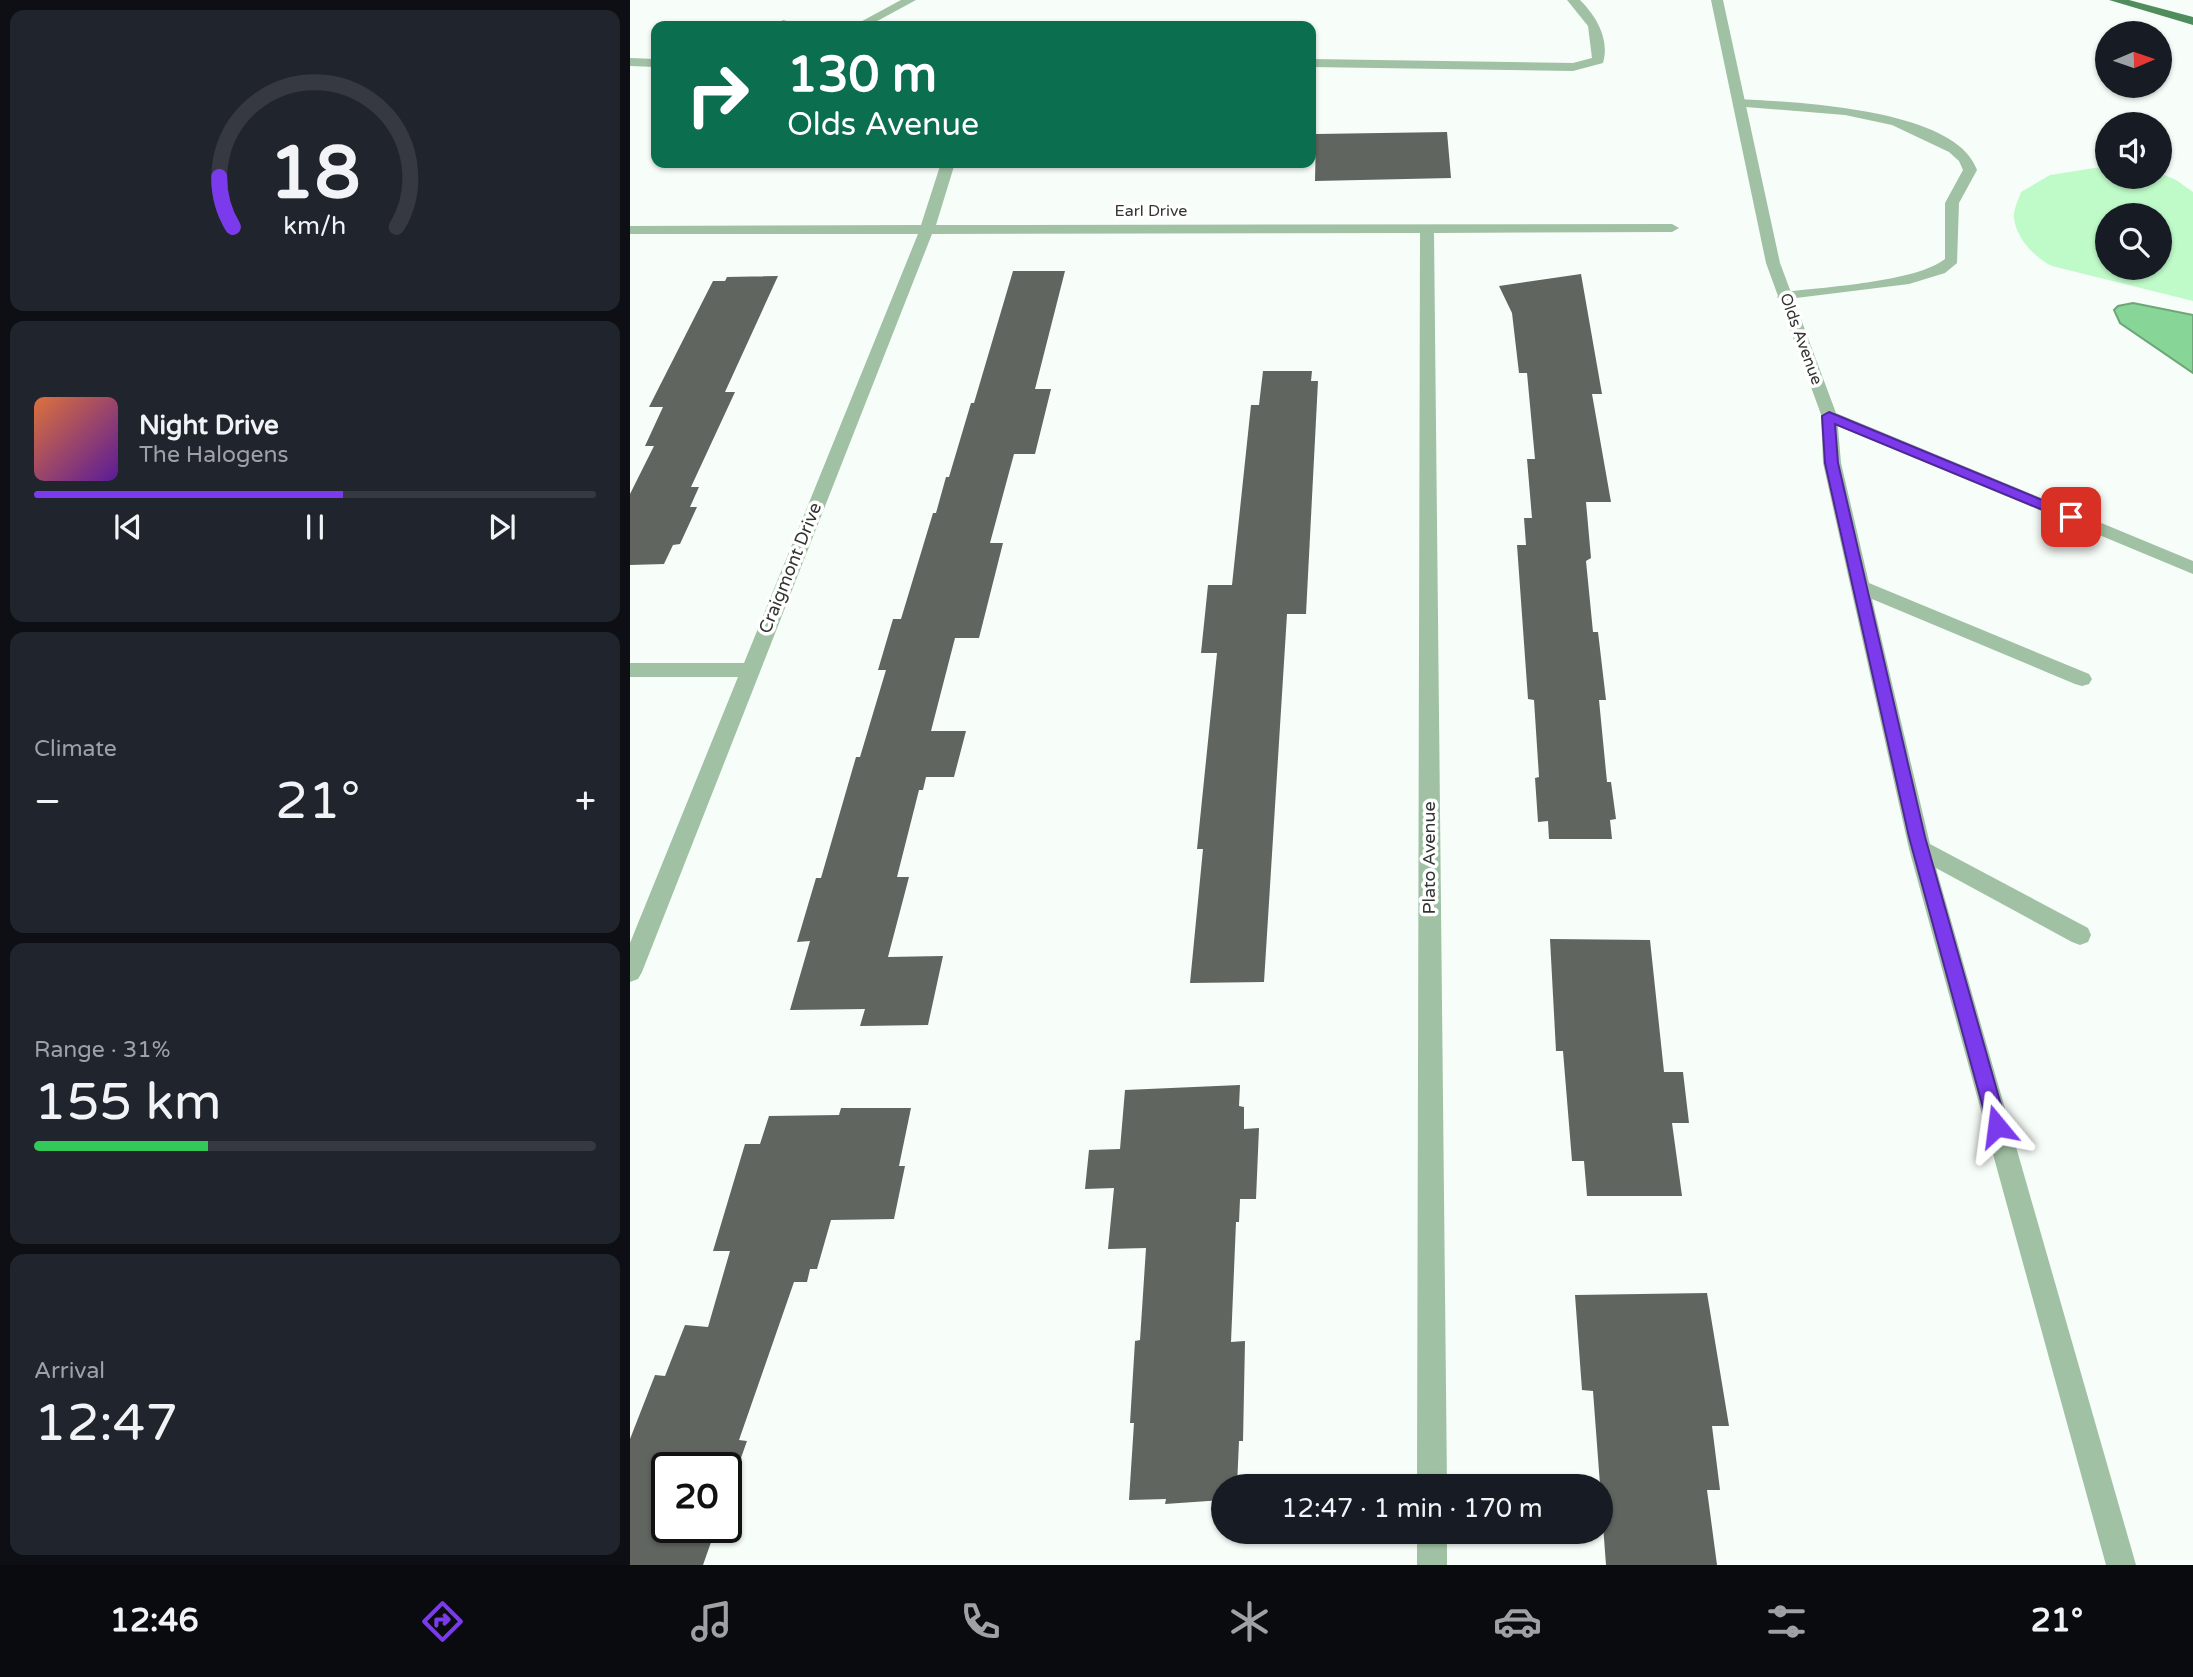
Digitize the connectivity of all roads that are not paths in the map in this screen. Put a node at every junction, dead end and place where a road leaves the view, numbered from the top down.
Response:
1 (910, 0) edge
2 (1573, 0) edge
3 (1717, 0) edge
4 (2115, 0) edge
5 (869, 21) edge
6 (2193, 21) edge
7 (630, 62) edge
8 (651, 63) edge
9 (1316, 63) edge
10 (1738, 103) junction
11 (946, 168) edge
12 (1672, 228) dead end
13 (927, 229) junction
14 (1427, 229) junction
15 (630, 230) edge
16 (1785, 297) junction
17 (1829, 416) junction
18 (2193, 568) edge
19 (1859, 586) junction
20 (630, 670) edge
21 (749, 670) junction
22 (2082, 679) dead end
23 (1920, 849) junction
24 (2080, 935) dead end
25 (630, 972) edge
26 (1432, 1474) edge
27 (1432, 1544) edge
28 (1432, 1565) edge
29 (2121, 1565) edge

1 - 5 street
2 - 9 street
3 - 10 street, Olds Avenue
4 - 6 main road
7 - 8 street
10 - 16 street, Olds Avenue
10 - 16 street
11 - 13 street, Craigmont Drive
12 - 14 street, Earl Drive
13 - 14 street, Earl Drive
13 - 15 street, Earl Drive
13 - 21 street, Craigmont Drive
14 - 26 street, Plato Avenue
16 - 17 street, Olds Avenue
17 - 18 street
17 - 19 street, Olds Avenue
19 - 22 street
19 - 23 street, Olds Avenue
20 - 21 street
21 - 25 street, Craigmont Drive
23 - 24 street
23 - 29 street, Olds Avenue
27 - 28 street

